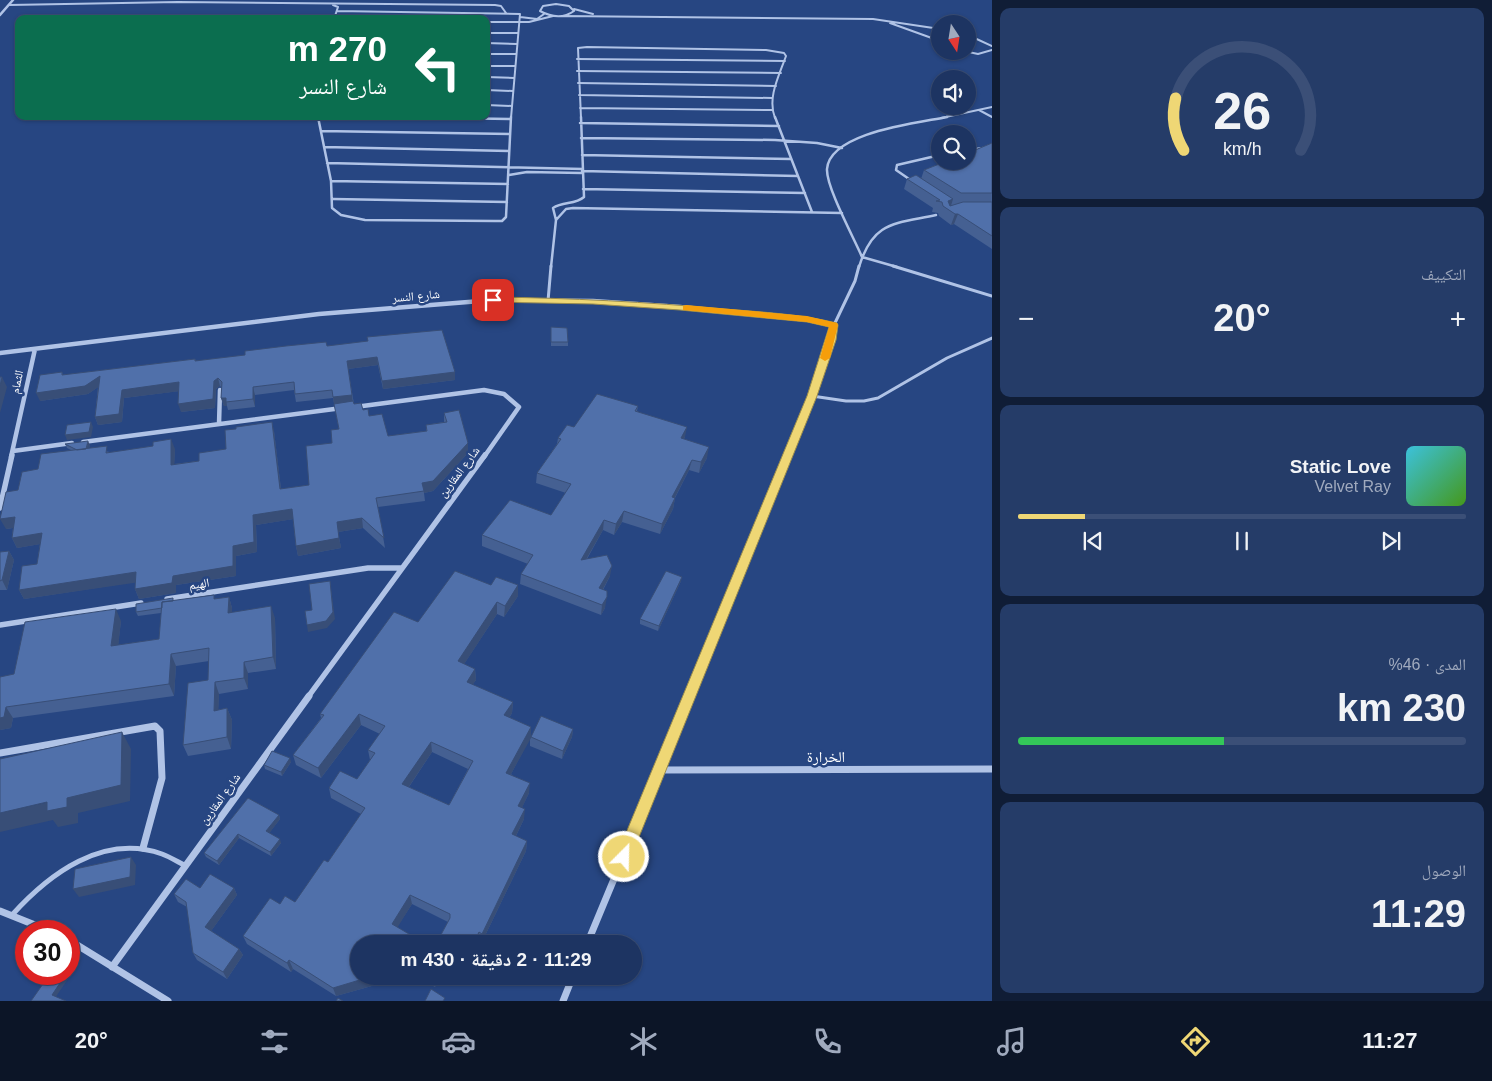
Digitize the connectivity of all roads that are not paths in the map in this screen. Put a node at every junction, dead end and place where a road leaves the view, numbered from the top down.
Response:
1 (13, 0) edge
2 (326, 3) junction
3 (9, 5) junction
4 (574, 9) junction
5 (337, 11) junction
6 (0, 14) edge
7 (506, 14) junction
8 (544, 14) junction
9 (336, 15) edge
10 (603, 15) junction
11 (553, 16) junction
12 (562, 16) junction
13 (520, 17) junction
14 (873, 18) junction
15 (490, 22) edge
16 (519, 23) junction
17 (931, 28) edge
18 (490, 33) edge
19 (518, 33) junction
20 (931, 37) edge
21 (976, 39) edge
22 (490, 43) edge
23 (517, 44) junction
24 (992, 46) edge
25 (992, 50) edge
26 (490, 54) edge
27 (516, 54) junction
28 (976, 54) edge
29 (577, 60) junction
30 (784, 61) junction
31 (490, 66) edge
32 (516, 66) junction
33 (577, 70) junction
34 (781, 73) junction
35 (490, 77) edge
36 (514, 78) junction
37 (578, 83) junction
38 (776, 86) junction
39 (490, 90) edge
40 (513, 91) junction
41 (579, 95) junction
42 (772, 98) junction
43 (490, 105) edge
44 (512, 106) junction
45 (992, 107) edge
46 (580, 108) junction
47 (772, 110) junction
48 (979, 110) junction
49 (992, 117) edge
50 (490, 119) edge
51 (511, 119) junction
52 (319, 120) edge
53 (580, 124) junction
54 (779, 126) junction
55 (321, 131) junction
56 (510, 134) junction
57 (581, 138) junction
58 (785, 141) junction
59 (324, 147) junction
60 (842, 148) junction
61 (992, 148) edge
62 (976, 149) edge
63 (509, 150) junction
64 (582, 155) junction
65 (931, 157) edge
66 (790, 158) junction
67 (327, 163) junction
68 (509, 166) junction
69 (582, 171) junction
70 (509, 175) junction
71 (798, 176) junction
72 (331, 182) junction
73 (914, 183) edge
74 (508, 184) junction
75 (583, 190) junction
76 (805, 193) junction
77 (333, 199) junction
78 (583, 200) junction
79 (507, 202) junction
80 (584, 208) junction
81 (812, 212) junction
82 (842, 213) junction
83 (936, 215) dead end
84 (556, 220) junction
85 (862, 257) junction
86 (992, 296) edge
87 (548, 301) junction
88 (834, 325) junction
89 (992, 338) edge
90 (35, 349) junction
91 (0, 353) edge
92 (220, 390) edge
93 (812, 396) junction
94 (219, 424) junction
95 (13, 451) junction
96 (0, 508) edge
97 (402, 568) junction
98 (155, 601) edge
99 (146, 602) edge
100 (0, 625) edge
101 (0, 753) edge
102 (992, 769) edge
103 (660, 770) junction
104 (143, 848) junction
105 (186, 866) junction
106 (0, 911) edge
107 (12, 916) junction
108 (22, 920) edge
109 (591, 935) edge
110 (80, 947) edge
111 (112, 967) junction
112 (569, 985) edge
113 (168, 1001) edge
114 (563, 1001) edge

1 - 3 street
2 - 3 lane
2 - 5 lane
2 - 7 lane
3 - 6 street
4 - 8 lane
4 - 10 lane
4 - 12 lane
5 - 7 lane
5 - 9 lane
7 - 13 lane
8 - 11 lane
8 - 13 lane
10 - 12 lane
10 - 14 lane
11 - 12 lane
11 - 16 lane
13 - 16 lane
14 - 17 lane
14 - 20 lane
15 - 16 lane
16 - 19 lane
18 - 19 lane
19 - 23 lane
21 - 24 lane
22 - 23 lane
23 - 27 lane
25 - 28 lane
26 - 27 lane
27 - 32 lane
29 - 30 lane
29 - 30 lane
29 - 33 lane
30 - 34 lane
31 - 32 lane
32 - 36 lane
33 - 34 lane
33 - 37 lane
34 - 38 lane
35 - 36 lane
36 - 40 lane
37 - 38 lane
37 - 41 lane
38 - 42 lane
39 - 40 lane
40 - 44 lane
41 - 42 lane
41 - 46 lane
42 - 47 lane
43 - 44 lane
44 - 51 lane
45 - 48 lane
46 - 47 lane
46 - 53 lane
47 - 54 lane
48 - 49 lane
48 - 60 lane
50 - 51 lane
51 - 56 lane
52 - 55 lane
53 - 54 lane
53 - 57 lane
54 - 58 lane
55 - 56 lane
55 - 59 lane
56 - 63 lane
57 - 58 lane
57 - 64 lane
58 - 60 lane
58 - 66 lane
59 - 63 lane
59 - 67 lane
60 - 82 lane
61 - 62 lane
63 - 68 lane
64 - 66 lane
64 - 69 lane
65 - 73 lane
66 - 71 lane
67 - 68 lane
67 - 72 lane
68 - 69 lane
68 - 70 lane
69 - 70 lane
69 - 71 lane
69 - 75 lane
70 - 74 lane
71 - 76 lane
72 - 74 lane
72 - 77 lane
74 - 79 lane
75 - 76 lane
75 - 78 lane
76 - 81 lane
77 - 79 lane
77 - 79 lane
78 - 80 lane
78 - 84 lane
80 - 81 lane
80 - 84 lane
81 - 82 lane
82 - 85 lane
83 - 85 lane
84 - 87 lane
85 - 86 lane
85 - 88 lane
87 - 88 street, شارع النسر
87 - 90 street, شارع النسر
88 - 93 street
89 - 93 lane
90 - 91 street, شارع النسر
90 - 95 street, الثمام
92 - 94 street
93 - 103 street
94 - 95 street, شارع المقارين
94 - 97 street, شارع المقارين
95 - 96 street, الثمام
97 - 98 street, الهيم
97 - 105 street, شارع المقارين
99 - 100 street
101 - 104 street
102 - 103 street, الخرارة
103 - 109 street
104 - 105 lane
104 - 107 lane
105 - 111 street, شارع المقارين
106 - 107 street
107 - 108 street
110 - 111 street
111 - 113 street
112 - 114 street

